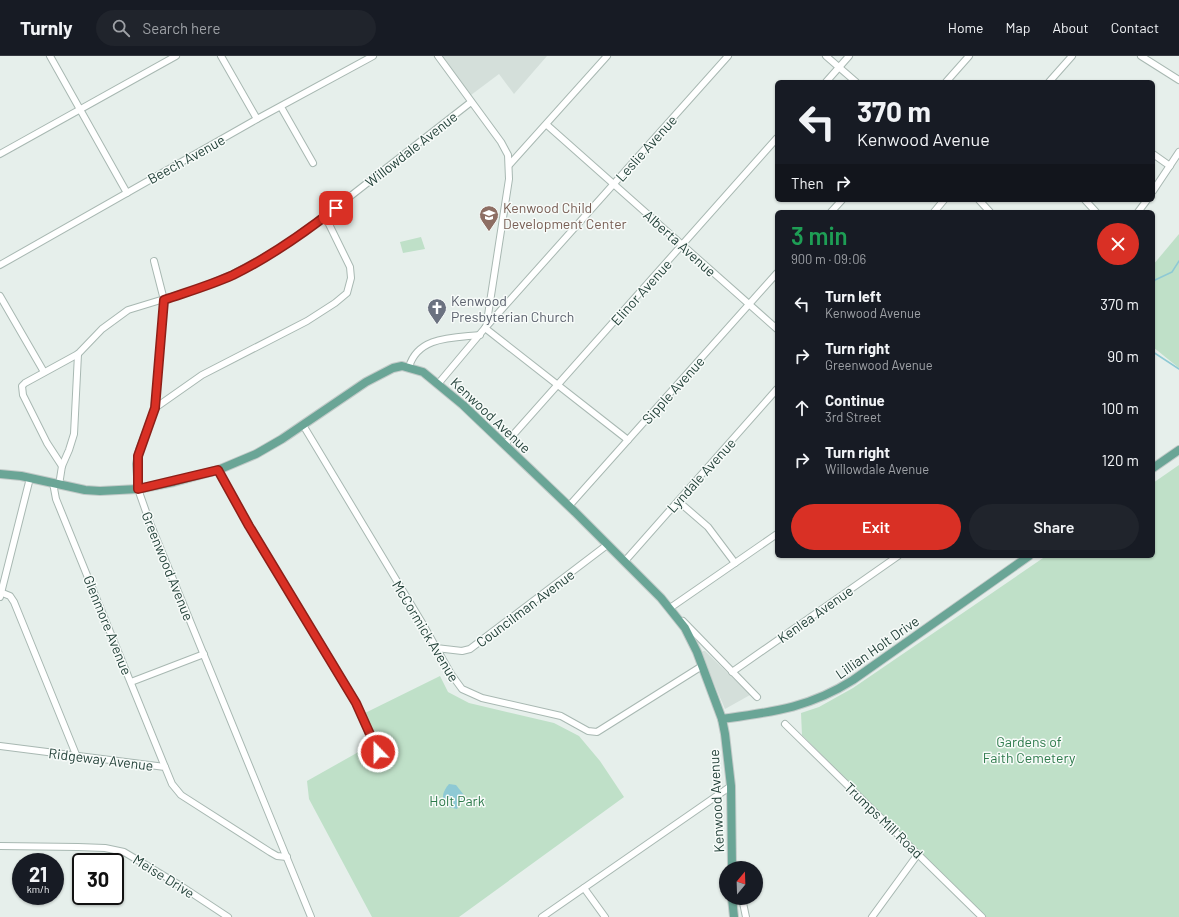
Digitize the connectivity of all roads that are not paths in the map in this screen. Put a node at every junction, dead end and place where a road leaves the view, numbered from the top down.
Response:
1 (50, 56) edge
2 (176, 56) edge
3 (221, 56) edge
4 (373, 56) edge
5 (438, 56) edge
6 (607, 56) edge
7 (728, 56) edge
8 (826, 56) edge
9 (849, 56) edge
10 (969, 56) edge
11 (1072, 56) edge
12 (1141, 56) edge
13 (839, 67) junction
14 (828, 80) edge
15 (854, 80) edge
16 (948, 80) edge
17 (1052, 80) edge
18 (1179, 80) edge
19 (471, 102) junction
20 (281, 107) junction
21 (80, 110) junction
22 (256, 120) junction
23 (547, 125) junction
24 (775, 140) edge
25 (1179, 152) edge
26 (0, 154) edge
27 (1155, 155) edge
28 (313, 163) dead end
29 (510, 164) junction
30 (1170, 166) junction
31 (614, 184) junction
32 (1155, 188) edge
33 (127, 193) junction
34 (840, 202) edge
35 (942, 202) edge
36 (981, 202) edge
37 (1087, 202) edge
38 (833, 210) edge
39 (936, 210) edge
40 (988, 210) edge
41 (1094, 210) edge
42 (326, 216) junction
43 (683, 245) junction
44 (154, 261) dead end
45 (0, 265) edge
46 (775, 275) edge
47 (0, 296) edge
48 (164, 300) junction
49 (749, 304) junction
50 (775, 327) edge
51 (486, 328) junction
52 (480, 335) junction
53 (78, 354) junction
54 (409, 367) junction
55 (44, 372) junction
56 (438, 384) junction
57 (558, 385) junction
58 (775, 391) edge
59 (155, 408) junction
60 (303, 425) junction
61 (628, 440) junction
62 (505, 444) junction
63 (1179, 450) edge
64 (62, 466) junction
65 (1155, 467) edge
66 (218, 470) junction
67 (0, 474) edge
68 (30, 478) junction
69 (56, 484) junction
70 (138, 489) junction
71 (678, 501) junction
72 (569, 506) junction
73 (775, 535) edge
74 (607, 545) junction
75 (895, 558) edge
76 (1026, 558) edge
77 (625, 561) junction
78 (735, 563) junction
79 (0, 594) edge
80 (670, 608) junction
81 (678, 618) junction
82 (436, 648) junction
83 (204, 654) junction
84 (702, 666) junction
85 (732, 672) junction
86 (131, 682) junction
87 (757, 697) dead end
88 (722, 719) junction
89 (785, 724) dead end
90 (0, 746) edge
91 (378, 752) dead end
92 (77, 757) junction
93 (166, 766) junction
94 (731, 786) junction
95 (732, 840) junction
96 (0, 846) edge
97 (918, 854) junction
98 (287, 857) junction
99 (732, 861) edge
100 (735, 861) edge
101 (584, 888) junction
102 (733, 905) edge
103 (743, 905) edge
104 (980, 916) edge
105 (228, 917) edge
106 (311, 917) edge
107 (542, 917) edge
108 (605, 917) edge
109 (734, 917) edge
110 (746, 917) edge
111 (872, 917) edge

1 - 21 street
2 - 21 street
3 - 22 street
4 - 20 street, Beech Avenue
5 - 19 street
6 - 23 street
7 - 31 street, Leslie Avenue
8 - 13 street
9 - 13 street
10 - 16 street
11 - 17 street
12 - 18 street
13 - 14 street
13 - 15 street
19 - 29 street
19 - 42 street, Willowdale Avenue
20 - 22 street, Beech Avenue
20 - 28 street
21 - 26 street
21 - 33 street
22 - 33 street, Beech Avenue
23 - 29 street
23 - 31 street, Alberta Avenue
24 - 43 street, Elinor Avenue
25 - 30 street
27 - 30 street
29 - 51 street
30 - 32 street
31 - 43 street, Alberta Avenue
31 - 51 street, Leslie Avenue
33 - 45 street, Beech Avenue
34 - 38 street
35 - 39 street
36 - 40 street
37 - 41 street
42 - 48 street, Willowdale Avenue
42 - 59 street
43 - 49 street, Alberta Avenue
43 - 57 street, Elinor Avenue
44 - 48 street, Greenwood Avenue
46 - 49 street, Sipple Avenue
47 - 55 street
48 - 53 street, Willowdale Avenue
48 - 59 street, Greenwood Avenue
49 - 50 street, Alberta Avenue
49 - 61 street, Sipple Avenue
51 - 52 street, Leslie Avenue
51 - 57 street
52 - 54 street
52 - 56 street, Leslie Avenue
53 - 55 street, Willowdale Avenue
53 - 64 street
54 - 56 main road, Kenwood Avenue
54 - 60 main road
55 - 64 street, Willowdale Avenue
56 - 62 main road, Kenwood Avenue
57 - 61 street
57 - 62 street, Elinor Avenue
58 - 71 street, Lyndale Avenue
59 - 70 street, Greenwood Avenue
60 - 66 main road
60 - 82 street, McCormick Avenue
61 - 72 street, Sipple Avenue
62 - 72 main road, Kenwood Avenue
63 - 65 main road
64 - 69 street
66 - 70 main road
66 - 91 street
67 - 68 main road
68 - 69 main road
68 - 79 street
69 - 70 main road
69 - 86 street, Glenmore Avenue
70 - 83 street, Greenwood Avenue
71 - 77 street, Lyndale Avenue
71 - 78 street
72 - 74 main road, Kenwood Avenue
73 - 78 street
74 - 77 main road, Kenwood Avenue
74 - 82 street, Councilman Avenue
75 - 85 street, Kenlea Avenue
76 - 88 main road, Lillian Holt Drive
77 - 80 main road, Kenwood Avenue
78 - 80 street
79 - 92 street
80 - 81 main road, Kenwood Avenue
81 - 84 main road, Kenwood Avenue
81 - 85 street
82 - 84 street, McCormick Avenue
83 - 86 street
83 - 98 street, Greenwood Avenue
84 - 88 main road, Kenwood Avenue
85 - 87 street
86 - 93 street, Glenmore Avenue
88 - 94 main road, Kenwood Avenue
89 - 97 street, Trumps Mill Road
90 - 92 street, Ridgeway Avenue
92 - 93 street, Ridgeway Avenue
93 - 98 street, Ridgeway Avenue
94 - 95 main road, Kenwood Avenue
94 - 101 street
95 - 99 main road, Kenwood Avenue
95 - 100 street
96 - 105 street, Meise Drive
97 - 104 street, Trumps Mill Road
97 - 111 street
98 - 106 street, Greenwood Avenue
101 - 107 street
101 - 108 street
102 - 109 main road
103 - 110 street

